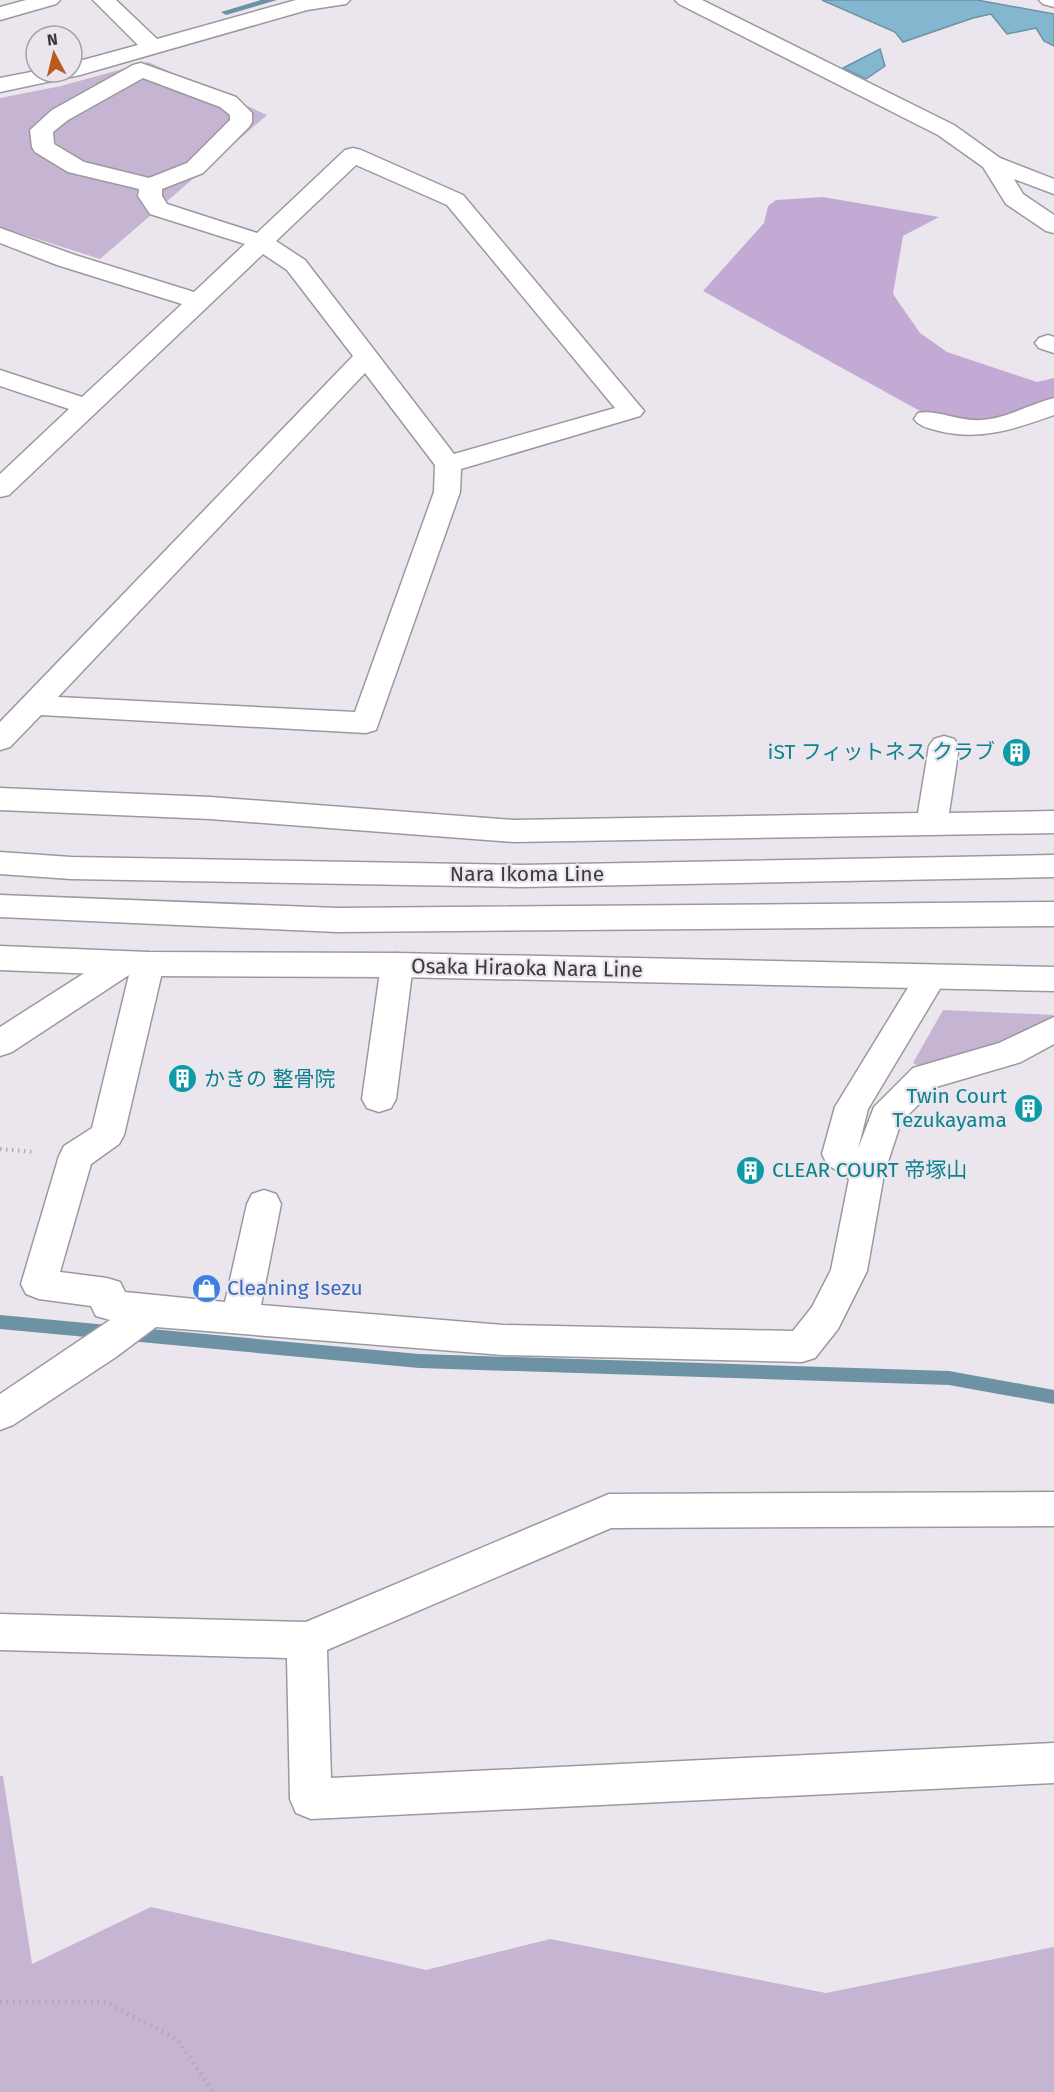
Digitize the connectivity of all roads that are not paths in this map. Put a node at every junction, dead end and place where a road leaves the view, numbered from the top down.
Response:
1 (49, 0) edge
2 (104, 0) edge
3 (339, 0) edge
4 (686, 0) edge
5 (302, 2) edge
6 (0, 14) edge
7 (153, 47) junction
8 (84, 67) edge
9 (24, 80) edge
10 (0, 85) edge
11 (887, 100) junction
12 (959, 153) dead end
13 (992, 163) junction
14 (1054, 187) edge
15 (154, 197) junction
16 (1054, 226) edge
17 (0, 235) edge
18 (261, 242) junction
19 (199, 301) junction
20 (366, 357) junction
21 (0, 378) edge
22 (87, 406) junction
23 (1054, 406) edge
24 (927, 419) dead end
25 (448, 464) junction
26 (0, 489) edge
27 (33, 705) junction
28 (0, 740) edge
29 (944, 746) dead end
30 (0, 799) edge
31 (1054, 822) edge
32 (932, 823) junction
33 (0, 863) edge
34 (1054, 866) edge
35 (0, 906) edge
36 (1054, 914) edge
37 (0, 958) edge
38 (135, 964) junction
39 (398, 965) junction
40 (931, 977) junction
41 (1054, 979) edge
42 (1054, 1029) edge
43 (0, 1043) edge
44 (379, 1099) dead end
45 (867, 1174) junction
46 (264, 1204) dead end
47 (144, 1315) junction
48 (240, 1318) junction
49 (0, 1414) edge
50 (1054, 1509) edge
51 (0, 1632) edge
52 (307, 1640) junction
53 (1054, 1763) edge

1 - 6 street
2 - 7 street
3 - 5 street
4 - 11 street
5 - 7 street
7 - 8 street
9 - 10 street
11 - 12 street
11 - 13 street
13 - 14 street
13 - 16 street
15 - 15 street
15 - 18 street
17 - 19 street
18 - 19 street
18 - 20 street
18 - 25 street
19 - 22 street
20 - 25 street
20 - 27 street
21 - 22 street
22 - 26 street
23 - 24 street
25 - 27 street
27 - 28 street
29 - 32 street
30 - 32 street
31 - 32 street
33 - 34 street, Nara Ikoma Line
35 - 36 street
37 - 38 street, Osaka Hiraoka Nara Line
38 - 39 street, Osaka Hiraoka Nara Line
38 - 43 street
38 - 47 street
39 - 40 street, Osaka Hiraoka Nara Line
39 - 44 street
40 - 41 street, Osaka Hiraoka Nara Line
40 - 45 street
42 - 45 street
45 - 48 street
46 - 48 street
47 - 48 street
47 - 49 street
50 - 52 street
51 - 52 street
52 - 53 street

